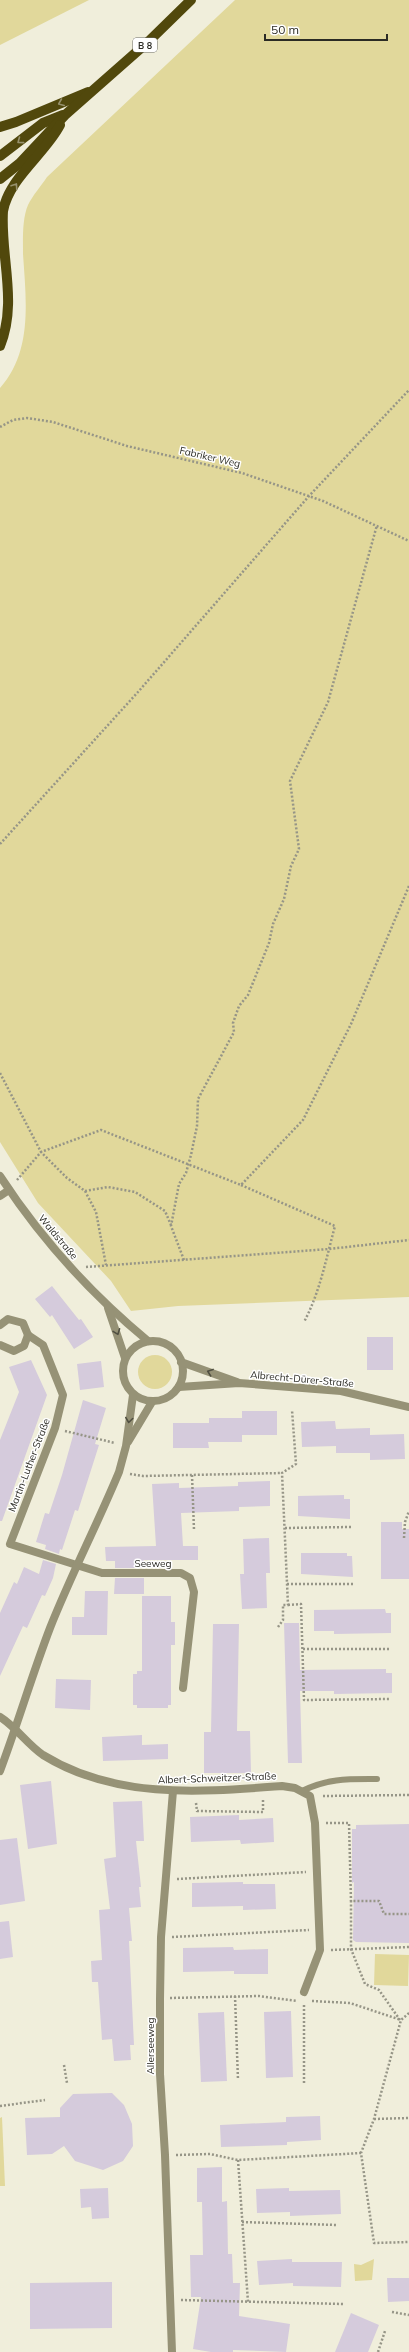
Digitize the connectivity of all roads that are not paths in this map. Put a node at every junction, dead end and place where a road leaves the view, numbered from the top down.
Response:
1 (191, 0) edge
2 (97, 88) junction
3 (65, 115) junction
4 (0, 127) edge
5 (0, 156) edge
6 (0, 179) edge
7 (0, 346) edge
8 (0, 1176) edge
9 (9, 1190) junction
10 (0, 1196) edge
11 (107, 1307) junction
12 (0, 1325) edge
13 (28, 1335) junction
14 (148, 1341) junction
15 (0, 1345) edge
16 (125, 1358) junction
17 (182, 1362) junction
18 (239, 1383) junction
19 (179, 1388) junction
20 (133, 1395) junction
21 (152, 1402) junction
22 (409, 1407) edge
23 (126, 1446) junction
24 (77, 1565) junction
25 (183, 1688) dead end
26 (0, 1717) edge
27 (15, 1730) junction
28 (0, 1771) edge
29 (377, 1779) dead end
30 (173, 1791) junction
31 (302, 1791) junction
32 (304, 1997) road end
33 (172, 2352) edge

1 - 2 main road, B 8
2 - 3 main road, B 8
2 -> 4 main road
3 -> 5 main road, B 8
3 - 6 main road, B 8
7 -> 3 main road
8 - 9 street, Waldstraße
9 - 10 street
9 - 11 street, Waldstraße
11 - 14 street, Waldstraße
11 -> 16 street, Waldstraße
12 - 13 street, Martin-Luther-Straße
13 - 15 street
13 - 24 street, Martin-Luther-Straße
14 - 16 street
14 - 17 street
16 - 20 street
18 -> 17 street, Albrecht-Dürer-Straße
17 - 19 street
18 - 19 street, Albrecht-Dürer-Straße
18 - 22 street, Albrecht-Dürer-Straße
19 - 21 street
20 - 21 street
20 -> 23 street
21 - 23 street
23 - 24 street
24 - 25 street, Seeweg
24 - 27 street
26 - 27 street, Albert-Schweitzer-Straße
27 - 28 street
27 - 30 street, Albert-Schweitzer-Straße
29 - 31 lane
30 - 31 street, Albert-Schweitzer-Straße
30 - 33 street, Allerseeweg
31 - 32 street, Albert-Schweitzer-Straße

